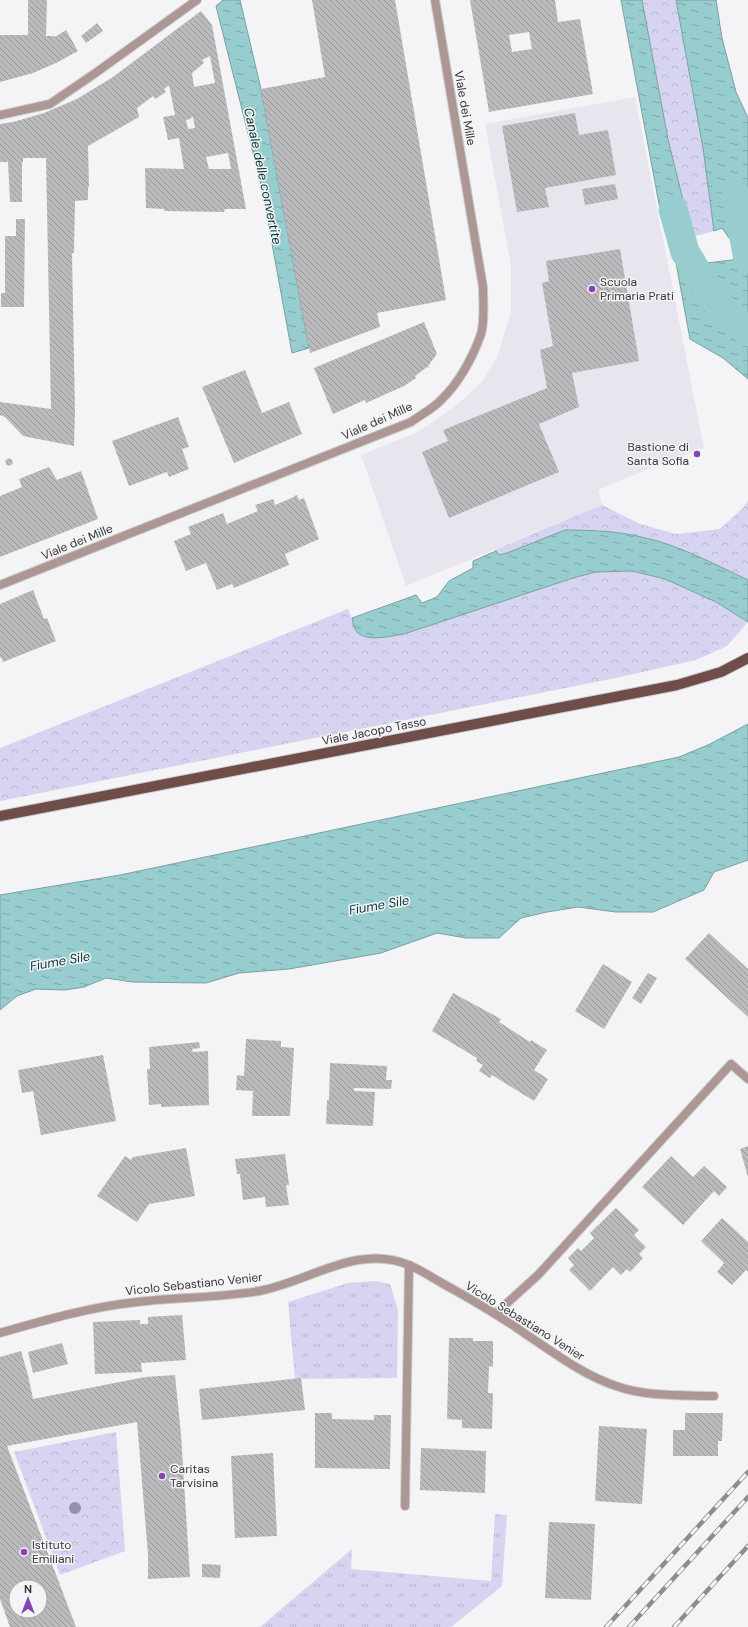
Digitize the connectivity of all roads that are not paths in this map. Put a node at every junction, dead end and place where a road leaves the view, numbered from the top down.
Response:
1 (197, 0) edge
2 (435, 0) edge
3 (0, 115) edge
4 (0, 585) edge
5 (748, 658) edge
6 (0, 816) edge
7 (748, 1079) edge
8 (409, 1265) junction
9 (495, 1314) junction
10 (0, 1333) edge
11 (714, 1396) dead end
12 (405, 1506) dead end

1 - 3 street
2 - 4 street, Viale dei Mille
5 - 6 main road, Viale Jacopo Tasso
7 - 9 street
8 - 9 street, Vicolo Sebastiano Venier
8 - 10 street, Vicolo Sebastiano Venier
8 - 12 street
9 - 11 street, Vicolo Sebastiano Venier

